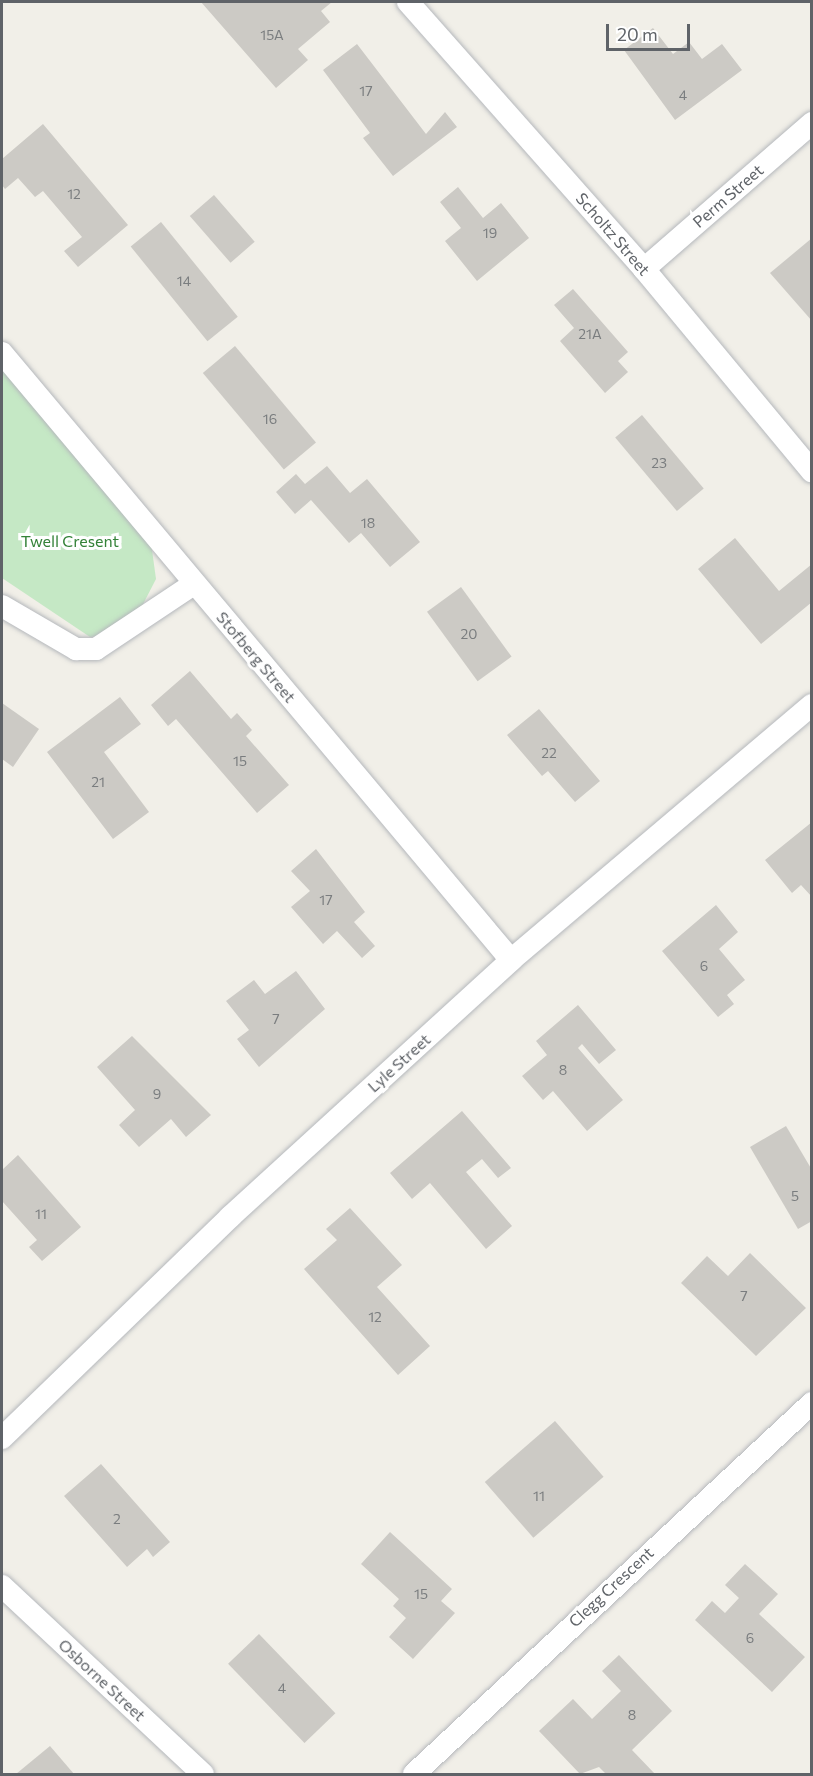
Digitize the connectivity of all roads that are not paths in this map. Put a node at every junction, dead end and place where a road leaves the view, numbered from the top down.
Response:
1 (408, 2) edge
2 (812, 123) edge
3 (644, 269) junction
4 (2, 353) edge
5 (812, 471) edge
6 (194, 584) junction
7 (2, 606) edge
8 (812, 705) edge
9 (511, 960) junction
10 (812, 1403) edge
11 (2, 1438) edge
12 (2, 1586) edge
13 (203, 1774) edge
14 (414, 1774) edge

1 - 3 street, Scholtz Street
2 - 3 street, Perm Street
3 - 5 street, Scholtz Street
4 - 6 street, Stofberg Street
6 - 7 street
6 - 9 street, Stofberg Street
8 - 9 street, Lyle Street
9 - 11 street, Lyle Street
10 - 14 street, Clegg Crescent
12 - 13 street, Osborne Street

